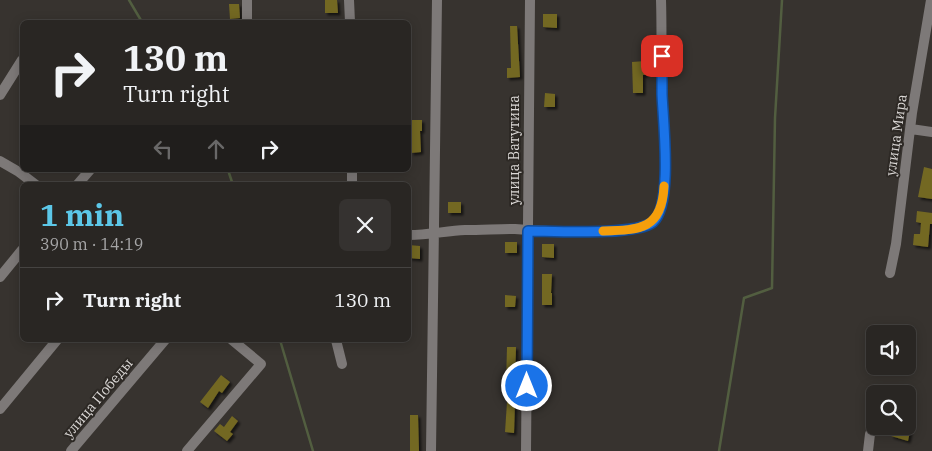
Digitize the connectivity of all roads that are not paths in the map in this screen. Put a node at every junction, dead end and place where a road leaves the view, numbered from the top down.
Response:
1 (247, 0) edge
2 (349, 0) edge
3 (437, 0) edge
4 (530, 0) edge
5 (661, 0) edge
6 (931, 2) edge
7 (247, 20) edge
8 (350, 20) edge
9 (20, 63) edge
10 (0, 95) edge
11 (911, 129) junction
12 (932, 132) edge
13 (0, 161) edge
14 (88, 172) edge
15 (32, 182) edge
16 (80, 182) edge
17 (528, 231) junction
18 (434, 233) junction
19 (411, 234) edge
20 (20, 252) edge
21 (890, 273) dead end
22 (0, 277) edge
23 (55, 342) edge
24 (163, 342) edge
25 (234, 342) edge
26 (336, 342) edge
27 (342, 364) dead end
28 (0, 409) edge
29 (870, 435) edge
30 (71, 451) edge
31 (187, 451) edge
32 (431, 451) edge
33 (526, 451) edge
34 (868, 451) edge

1 - 7 street
2 - 8 street
3 - 18 street
4 - 17 street, улица Ватутина
5 - 17 street
6 - 11 street, улица Мира
9 - 10 street
11 - 12 street
11 - 21 street, улица Мира
13 - 15 street
14 - 16 street
17 - 18 street
17 - 33 street, улица Ватутина
18 - 19 street
18 - 32 street
20 - 22 street
23 - 28 street
24 - 30 street, улица Победы
25 - 31 street
26 - 27 street
29 - 34 street

